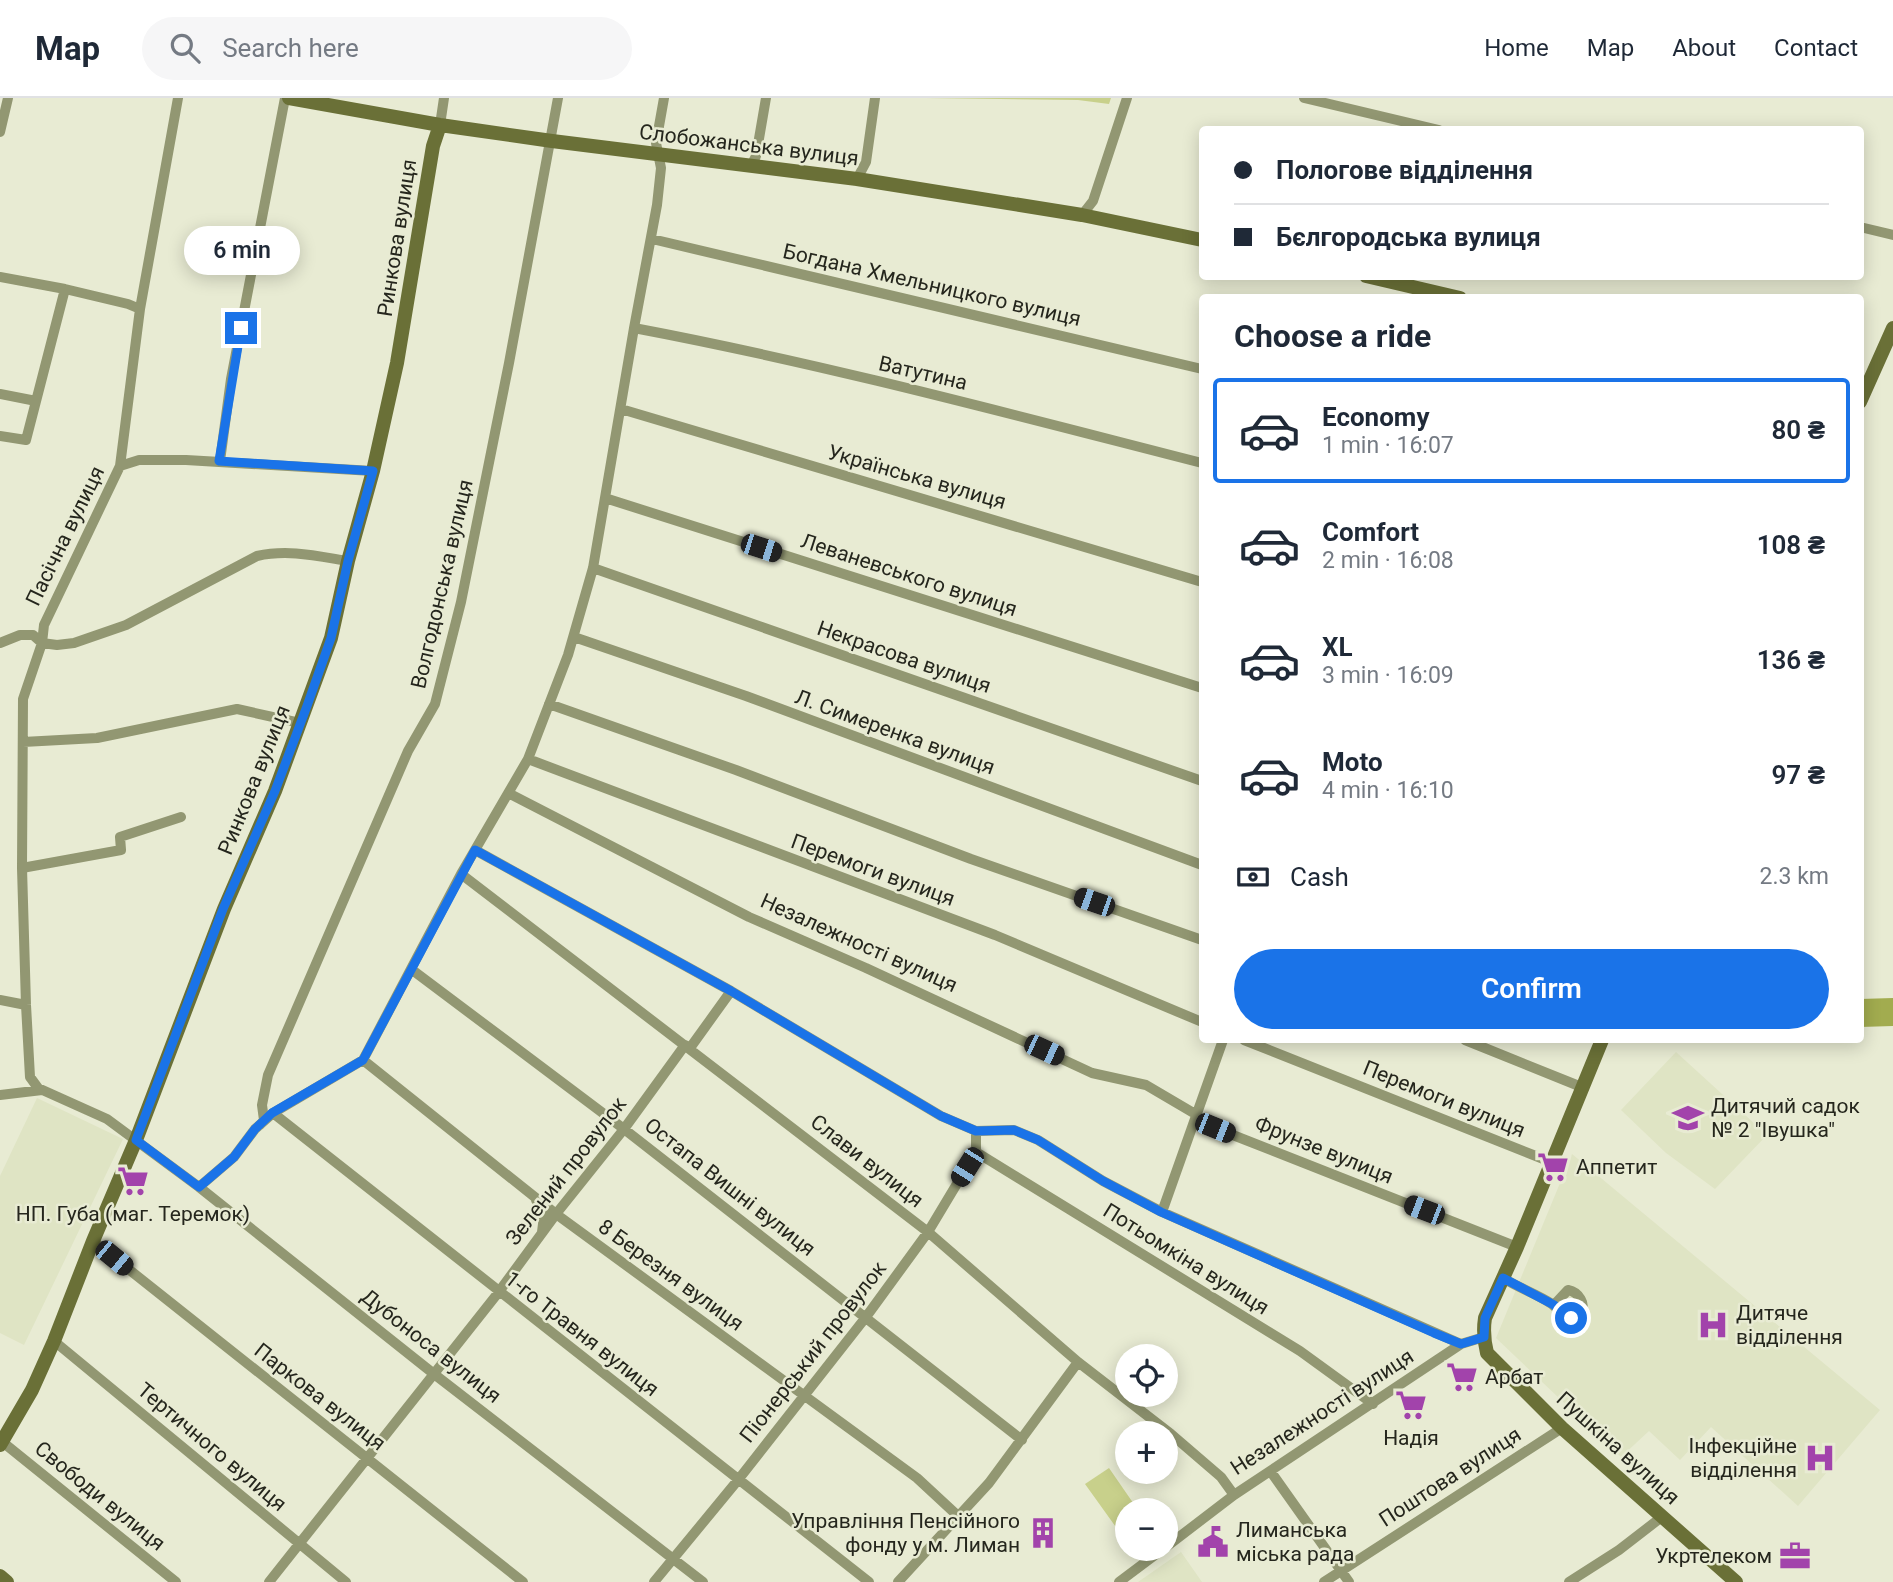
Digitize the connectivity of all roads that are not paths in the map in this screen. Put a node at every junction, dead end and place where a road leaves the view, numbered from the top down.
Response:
1 (8, 98) edge
2 (178, 98) edge
3 (287, 98) edge
4 (444, 98) edge
5 (558, 98) edge
6 (663, 98) edge
7 (766, 98) edge
8 (875, 98) edge
9 (1128, 98) edge
10 (1304, 98) edge
11 (315, 100) edge
12 (440, 125) junction
13 (1422, 126) edge
14 (0, 132) edge
15 (552, 141) junction
16 (657, 155) junction
17 (751, 166) junction
18 (857, 179) junction
19 (1082, 215) junction
20 (1864, 228) edge
21 (1893, 235) edge
22 (652, 239) junction
23 (1199, 239) edge
24 (0, 276) edge
25 (1383, 280) edge
26 (65, 289) junction
27 (1443, 294) edge
28 (140, 309) junction
29 (634, 328) junction
30 (1893, 328) edge
31 (1199, 368) edge
32 (1864, 385) edge
33 (0, 394) edge
34 (36, 401) junction
35 (621, 409) junction
36 (0, 436) edge
37 (219, 461) junction
38 (1199, 462) edge
39 (120, 466) junction
40 (373, 471) junction
41 (605, 498) junction
42 (348, 561) junction
43 (593, 568) junction
44 (1199, 581) edge
45 (574, 637) junction
46 (0, 643) edge
47 (42, 643) junction
48 (1199, 687) edge
49 (549, 704) junction
50 (300, 723) junction
51 (23, 742) junction
52 (528, 760) junction
53 (1199, 780) edge
54 (510, 794) junction
55 (181, 817) dead end
56 (475, 850) junction
57 (1199, 864) edge
58 (22, 868) junction
59 (461, 874) junction
60 (1199, 939) edge
61 (411, 969) junction
62 (731, 991) junction
63 (0, 1000) edge
64 (26, 1005) junction
65 (1199, 1018) edge
66 (1222, 1043) edge
67 (1252, 1043) edge
68 (1472, 1043) edge
69 (1601, 1043) edge
70 (687, 1047) junction
71 (363, 1060) junction
72 (1584, 1088) junction
73 (42, 1090) junction
74 (0, 1096) edge
75 (272, 1113) junction
76 (1196, 1119) junction
77 (255, 1129) junction
78 (624, 1129) junction
79 (976, 1131) junction
80 (136, 1140) junction
81 (976, 1152) junction
82 (1551, 1162) junction
83 (199, 1187) junction
84 (572, 1194) junction
85 (534, 1197) junction
86 (1161, 1212) junction
87 (556, 1214) junction
88 (576, 1229) junction
89 (928, 1232) junction
90 (541, 1234) junction
91 (93, 1241) junction
92 (1517, 1247) junction
93 (1503, 1278) junction
94 (498, 1293) junction
95 (1554, 1305) dead end
96 (866, 1317) junction
97 (1484, 1337) junction
98 (54, 1341) junction
99 (1461, 1344) junction
100 (1078, 1362) junction
101 (434, 1374) junction
102 (803, 1396) junction
103 (1373, 1404) junction
104 (1562, 1428) junction
105 (1022, 1440) junction
106 (1, 1442) edge
107 (367, 1459) junction
108 (1271, 1472) junction
109 (738, 1480) junction
110 (1234, 1495) junction
111 (958, 1516) junction
112 (1663, 1516) junction
113 (1178, 1537) edge
114 (300, 1545) junction
115 (673, 1559) junction
116 (1147, 1561) edge
117 (1340, 1571) junction
118 (0, 1577) edge
119 (7, 1582) edge
120 (176, 1582) edge
121 (269, 1582) edge
122 (346, 1582) edge
123 (523, 1582) edge
124 (653, 1582) edge
125 (703, 1582) edge
126 (869, 1582) edge
127 (898, 1582) edge
128 (1119, 1582) edge
129 (1324, 1582) edge
130 (1349, 1582) edge
131 (1569, 1582) edge
132 (1736, 1582) edge

1 - 14 street
2 - 28 street, Пасічна вулиця
3 - 11 main road, Слобожанська вулиця
3 - 37 street
4 - 12 street, Ринкова вулиця
5 - 15 street, Волгодонська вулиця
6 - 16 street
7 - 17 street
8 - 18 street
9 - 19 street
10 - 13 street
11 - 12 main road, Слобожанська вулиця
12 - 15 main road, Слобожанська вулиця
12 - 40 main road, Ринкова вулиця
15 - 16 main road, Слобожанська вулиця
15 - 77 street, Волгодонська вулиця
16 - 17 main road, Слобожанська вулиця
16 - 22 street
17 - 18 main road, Слобожанська вулиця
18 - 19 main road, Слобожанська вулиця
19 - 23 main road, Слобожанська вулиця
20 - 21 street
22 - 29 street
22 - 31 street, Богдана Хмельницкого вулиця
24 - 26 street
25 - 27 main road
26 - 28 street
26 - 34 street
28 - 39 street, Пасічна вулиця
29 - 35 street
29 - 38 street, Ватутина
30 - 32 main road
33 - 34 street
34 - 36 street
35 - 41 street
35 - 44 street, Українська вулиця
37 - 39 street
37 - 40 street
39 - 47 street, Пасічна вулиця
40 - 42 main road, Ринкова вулиця
41 - 43 street
41 - 48 street, Леваневського вулиця
42 - 47 street
42 - 50 main road, Ринкова вулиця
43 - 45 street
43 - 53 street, Некрасова вулиця
45 - 49 street
45 - 57 street, Л. Симеренка вулиця
46 - 47 street
47 - 51 street, Пасічна вулиця
49 - 52 street
49 - 60 street
50 - 51 street
50 - 80 main road, Ринкова вулиця
51 - 58 street, Пасічна вулиця
52 - 54 street
52 - 65 street, Перемоги вулиця
54 - 56 street
54 - 76 street, Незалежності вулиця
55 - 58 street
56 - 59 street
56 - 62 street
58 - 64 street, Пасічна вулиця
59 - 61 street
59 - 70 street, Слави вулиця
61 - 71 street
61 - 78 street, Остапа Вишні вулиця
62 - 70 street, Зелений провулок
62 - 79 street
63 - 64 street
64 - 73 street, Пасічна вулиця
66 - 76 street
67 - 82 street, Перемоги вулиця
68 - 72 street
69 - 72 main road
70 - 78 street, Зелений провулок
70 - 89 street, Слави вулиця
71 - 75 street
71 - 85 street, 8 Березня вулиця
72 - 82 main road
73 - 74 street
73 - 80 street
75 - 77 street
75 - 94 street, 1-го Травня вулиця
76 - 86 street
76 - 92 street, Фрунзе вулиця
77 - 83 street
78 - 84 street, Зелений провулок
78 - 96 street, Остапа Вишні вулиця
79 - 81 street
79 - 86 street
80 - 83 street, Дубоноса вулиця
80 - 91 main road, Ринкова вулиця
81 - 89 street, Піонерський провулок
81 - 103 street, Потьомкіна вулиця
82 - 92 main road
83 - 101 street, Дубоноса вулиця
84 - 87 street, Зелений провулок
84 - 88 street
85 - 87 street, 8 Березня вулиця
85 - 90 street
86 - 99 street
87 - 88 street, 8 Березня вулиця
87 - 90 street, Зелений провулок
88 - 102 street, 8 Березня вулиця
89 - 96 street, Піонерський провулок
89 - 100 street, Слави вулиця
90 - 94 street, Зелений провулок
91 - 98 main road, Ринкова вулиця
91 - 107 street, Паркова вулиця
92 - 93 main road
93 - 95 street
93 - 97 main road
94 - 101 street, Зелений провулок
94 - 109 street, 1-го Травня вулиця
96 - 102 street, Піонерський провулок
96 - 105 street, Остапа Вишні вулиця
97 - 99 street, Незалежності вулиця
97 - 104 main road, Пушкіна вулиця
98 - 106 main road, Ринкова вулиця
98 - 114 street, Тертичного вулиця
99 - 103 street, Незалежності вулиця
100 - 105 street
100 - 110 street, Слави вулиця
101 - 107 street, Зелений провулок
101 - 115 street, Дубоноса вулиця
102 - 109 street, Піонерський провулок
102 - 111 street, 8 Березня вулиця
103 - 108 street, Незалежності вулиця
104 - 112 main road, Пушкіна вулиця
104 - 117 street, Поштова вулиця
105 - 111 street
106 - 120 street, Свободи вулиця
107 - 114 street, Зелений провулок
107 - 123 street, Паркова вулиця
108 - 110 street, Незалежності вулиця
108 - 117 street
109 - 115 street, Піонерський провулок
109 - 126 street, 1-го Травня вулиця
110 - 113 street, Незалежності вулиця
111 - 127 street
112 - 131 street
112 - 132 main road, Пушкіна вулиця
114 - 121 street, Зелений провулок
114 - 122 street, Тертичного вулиця
115 - 124 street, Піонерський провулок
115 - 125 street, Дубоноса вулиця
116 - 128 street, Незалежності вулиця
117 - 129 street, Поштова вулиця
117 - 130 street
118 - 119 main road

